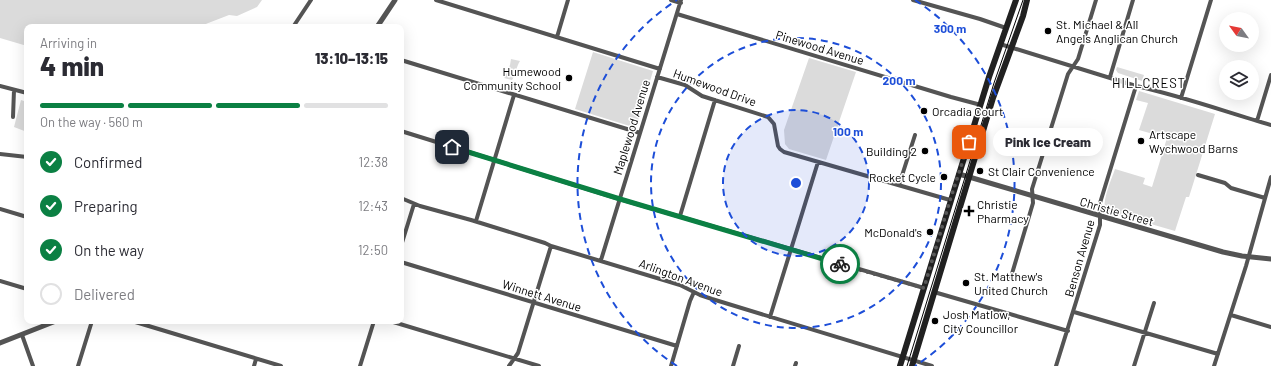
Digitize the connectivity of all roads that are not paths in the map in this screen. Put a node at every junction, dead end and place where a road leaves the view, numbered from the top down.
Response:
1 (311, 0) edge
2 (395, 0) edge
3 (436, 0) edge
4 (568, 0) edge
5 (672, 0) edge
6 (913, 0) edge
7 (1016, 0) edge
8 (1027, 0) edge
9 (1096, 0) edge
10 (1133, 0) edge
11 (1211, 0) edge
12 (681, 1) edge
13 (677, 14) junction
14 (295, 24) edge
15 (379, 24) edge
16 (1006, 28) junction
17 (557, 37) junction
18 (1000, 44) junction
19 (1011, 48) junction
20 (404, 61) edge
21 (1074, 66) junction
22 (660, 69) junction
23 (1271, 74) edge
24 (657, 77) junction
25 (1110, 77) junction
26 (0, 86) edge
27 (1136, 86) junction
28 (14, 90) junction
29 (24, 92) edge
30 (514, 95) junction
31 (1181, 98) junction
32 (715, 100) junction
33 (981, 105) junction
34 (13, 117) dead end
35 (1257, 121) junction
36 (1271, 125) edge
37 (404, 132) edge
38 (640, 133) junction
39 (915, 136) dead end
40 (0, 154) edge
41 (24, 157) edge
42 (493, 160) junction
43 (818, 162) junction
44 (959, 174) junction
45 (1198, 175) dead end
46 (970, 177) junction
47 (1271, 177) edge
48 (899, 185) junction
49 (1033, 197) junction
50 (1265, 198) junction
51 (404, 199) edge
52 (620, 199) junction
53 (950, 200) junction
54 (414, 204) junction
55 (0, 209) edge
56 (24, 216) edge
57 (680, 216) junction
58 (1101, 216) junction
59 (476, 221) junction
60 (404, 236) edge
61 (551, 246) junction
62 (791, 250) junction
63 (1248, 257) junction
64 (1271, 259) edge
65 (601, 260) junction
66 (404, 263) edge
67 (1011, 277) dead end
68 (0, 281) edge
69 (24, 288) edge
70 (924, 288) junction
71 (694, 292) junction
72 (934, 292) junction
73 (534, 303) junction
74 (1154, 303) dead end
75 (1074, 312) junction
76 (1231, 315) junction
77 (770, 317) junction
78 (49, 324) edge
79 (91, 324) edge
80 (142, 324) edge
81 (373, 324) edge
82 (400, 324) edge
83 (1271, 327) edge
84 (1068, 331) junction
85 (1145, 333) junction
86 (22, 335) junction
87 (0, 344) edge
88 (677, 346) junction
89 (739, 346) dead end
90 (1218, 354) junction
91 (903, 357) junction
92 (514, 358) junction
93 (256, 359) junction
94 (913, 363) edge
95 (33, 366) edge
96 (78, 366) edge
97 (254, 366) edge
98 (281, 366) edge
99 (360, 366) edge
100 (509, 366) edge
101 (539, 366) edge
102 (671, 366) edge
103 (733, 366) edge
104 (900, 366) edge
105 (932, 366) edge
106 (1056, 366) edge
107 (1134, 366) edge
108 (1214, 366) edge

1 - 14 street
2 - 15 street
3 - 17 street, Humewood Drive
4 - 17 street
5 - 12 street
6 - 16 street
7 - 16 main road
8 - 19 main road
9 - 21 street
10 - 25 street
11 - 31 street
12 - 13 street, Maplewood Avenue
13 - 22 street, Maplewood Avenue
13 - 33 street, Pinewood Avenue
16 - 18 main road
17 - 22 street, Humewood Drive
18 - 19 street
18 - 33 main road
19 - 21 street
19 - 46 main road
20 - 30 street
21 - 25 street
21 - 49 street
22 - 24 street, Maplewood Avenue
23 - 35 street
24 - 32 street, Humewood Drive
24 - 38 street, Maplewood Avenue
25 - 27 street
26 - 28 street
27 - 31 street
27 - 58 street, Benson Avenue
28 - 29 street
28 - 34 street
30 - 38 street
30 - 42 street
31 - 35 street
32 - 43 street, Humewood Drive
32 - 57 street
33 - 44 main road
35 - 36 street
37 - 42 street
38 - 52 street, Maplewood Avenue
39 - 48 street
40 - 41 street
42 - 52 street
42 - 59 street
43 - 48 street, Humewood Drive
43 - 62 street
44 - 46 street, Christie Street
44 - 53 main road
45 - 50 street
46 - 49 street, Christie Street
46 - 72 main road
47 - 50 street
48 - 53 street, Humewood Drive
49 - 58 street, Christie Street
49 - 67 street
50 - 63 street
51 - 54 street, Arlington Avenue
52 - 57 street
52 - 65 street, Maplewood Avenue
53 - 70 main road
54 - 59 street, Arlington Avenue
54 - 60 street
55 - 56 street
57 - 62 street
58 - 63 street, Christie Street
58 - 75 street, Benson Avenue
59 - 61 street, Arlington Avenue
61 - 65 street, Arlington Avenue
61 - 73 street
62 - 70 street
62 - 77 street
63 - 64 street, Christie Street
63 - 76 street
65 - 71 street, Arlington Avenue
66 - 73 street, Winnett Avenue
68 - 69 street
70 - 91 main road
71 - 77 street, Arlington Avenue
71 - 88 street
72 - 84 street
72 - 94 main road
73 - 88 street, Winnett Avenue
73 - 92 street
74 - 85 street
75 - 84 street, Benson Avenue
75 - 85 street
76 - 83 street
76 - 90 street
77 - 91 street, Arlington Avenue
78 - 86 street
79 - 96 street
80 - 93 street
81 - 99 street
82 - 92 street
84 - 106 street, Benson Avenue
85 - 90 street
85 - 107 street
86 - 87 street
86 - 95 street
88 - 102 street
89 - 103 street
90 - 108 street
91 - 94 street, Arlington Avenue
91 - 104 main road
92 - 100 street
92 - 101 street
93 - 97 street
93 - 98 street
94 - 105 street, Arlington Avenue

